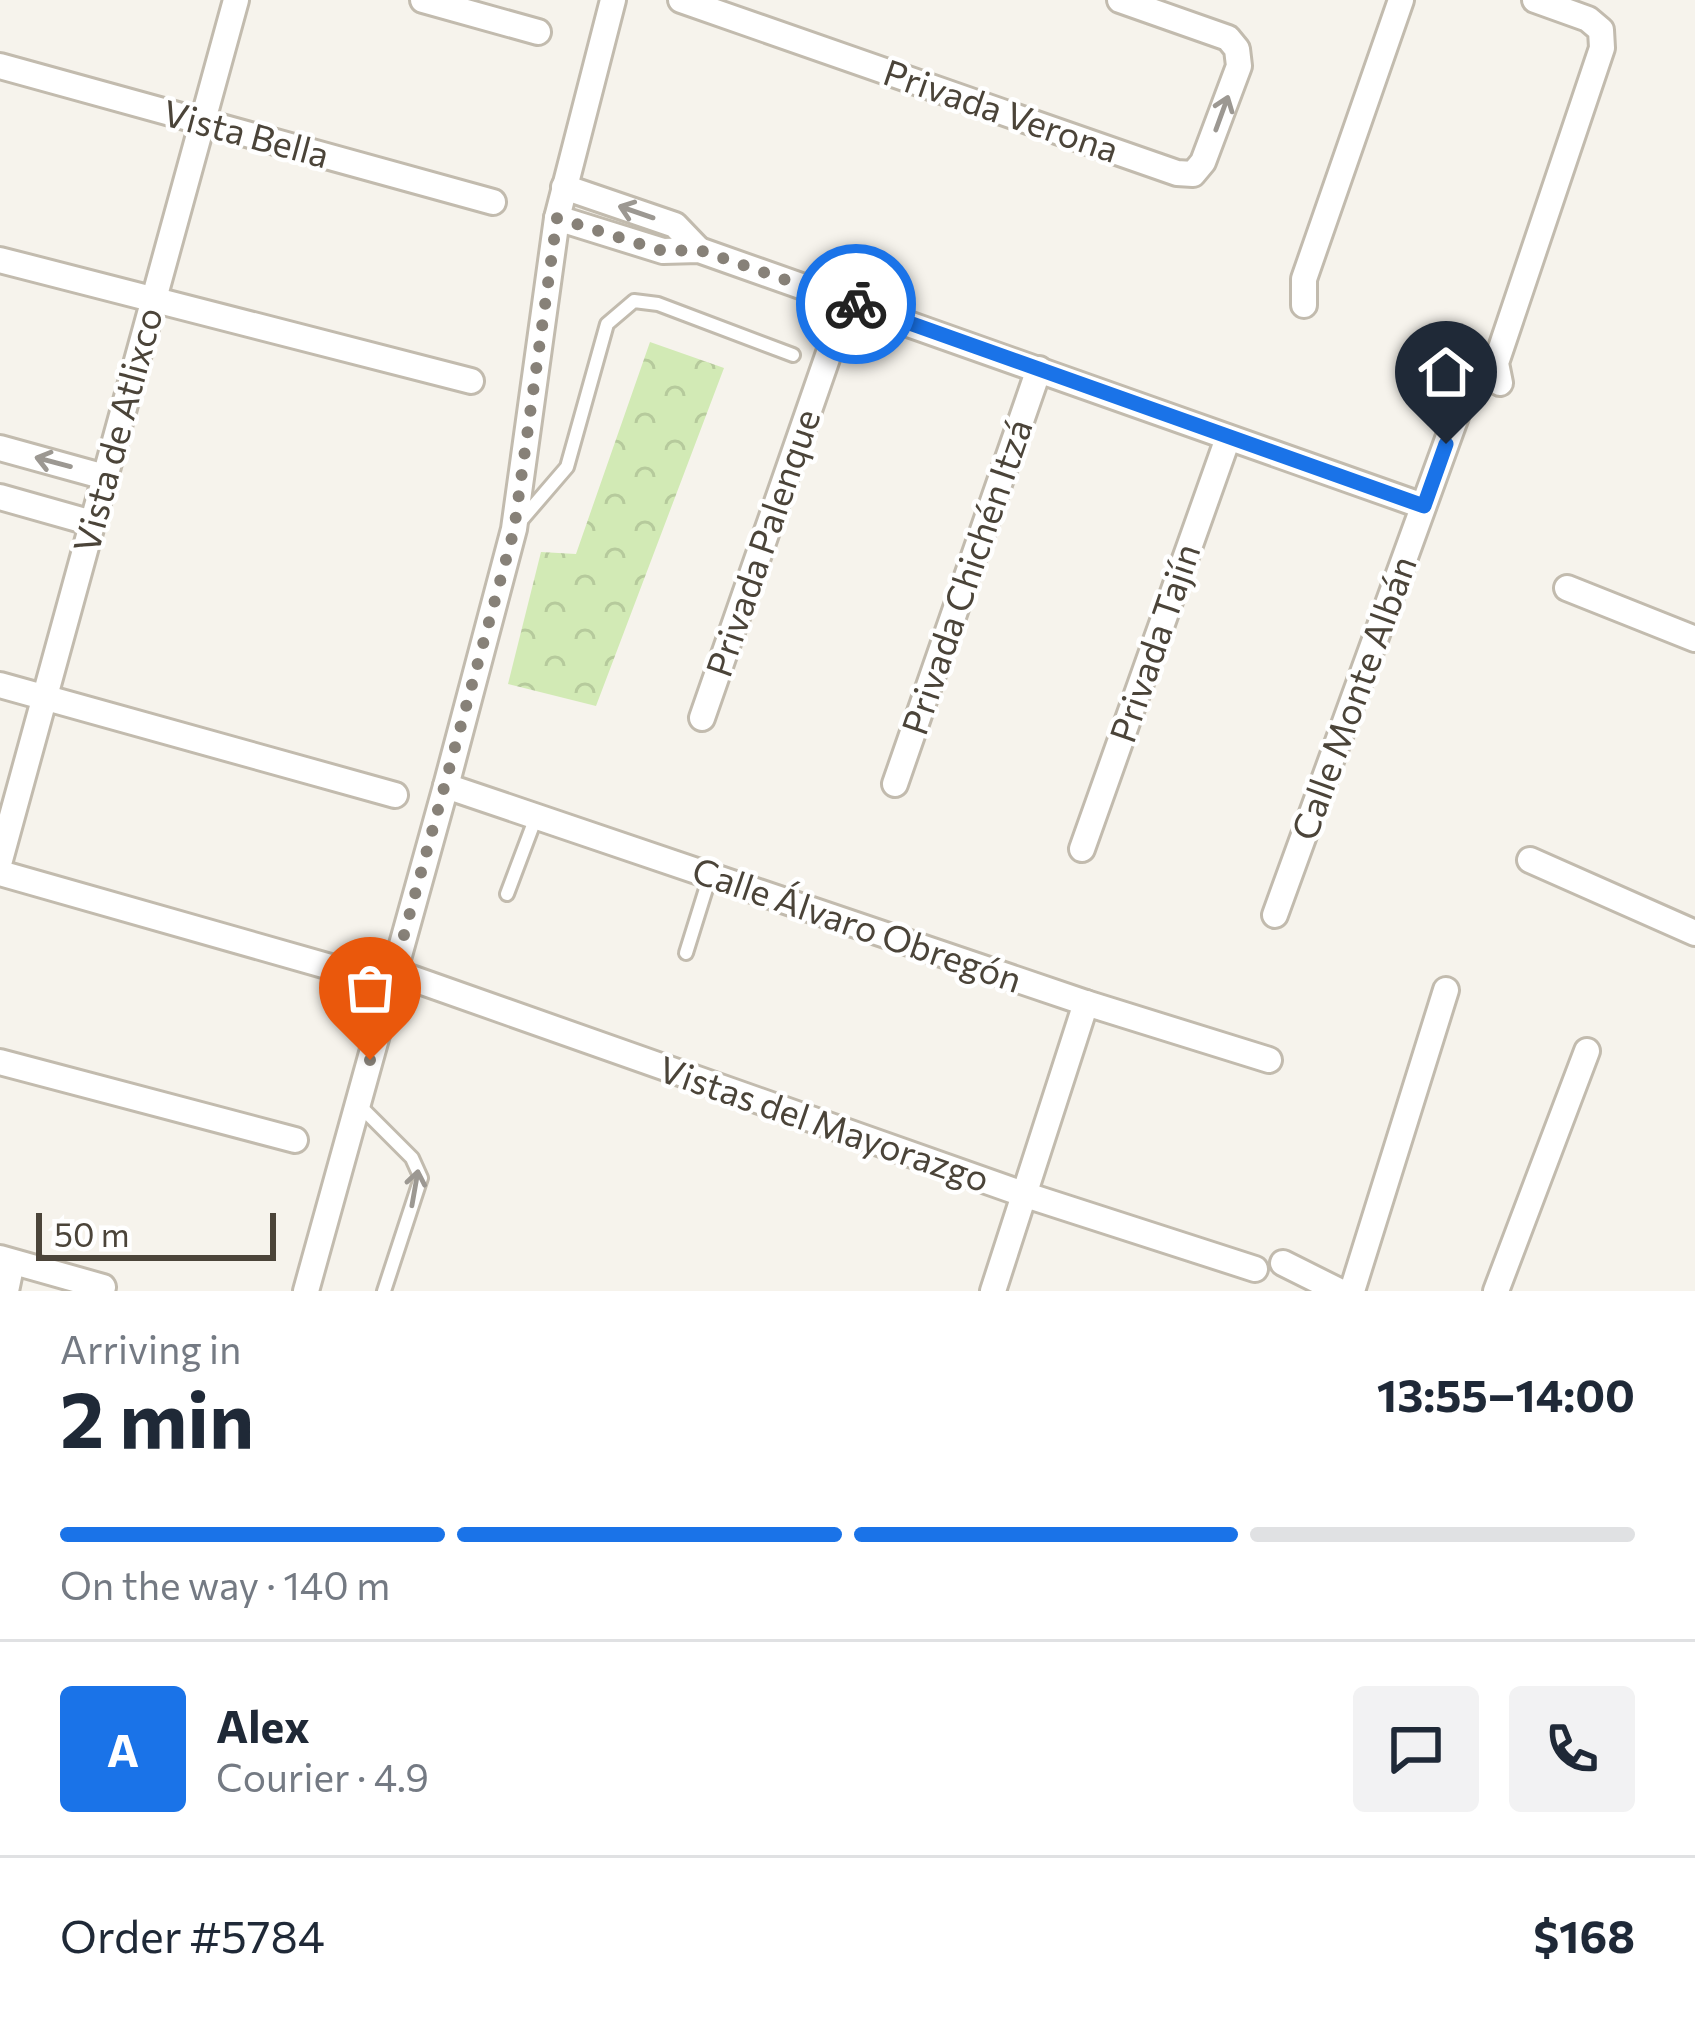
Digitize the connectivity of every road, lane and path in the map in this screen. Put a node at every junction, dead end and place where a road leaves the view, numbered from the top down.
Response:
1 (236, 0) edge
2 (423, 0) edge
3 (613, 0) edge
4 (681, 0) edge
5 (1120, 0) edge
6 (1401, 0) edge
7 (1535, 0) edge
8 (744, 10) edge
9 (538, 32) dead end
10 (0, 66) edge
11 (202, 122) junction
12 (564, 188) junction
13 (493, 202) dead end
14 (557, 218) junction
15 (699, 250) junction
16 (0, 260) edge
17 (154, 300) junction
18 (847, 301) junction
19 (1304, 305) dead end
20 (793, 355) dead end
21 (1039, 370) junction
22 (471, 381) dead end
23 (1500, 383) dead end
24 (1457, 413) dead end
25 (1228, 438) junction
26 (0, 448) edge
27 (105, 477) junction
28 (0, 497) edge
29 (1424, 506) junction
30 (92, 523) junction
31 (514, 530) junction
32 (1567, 588) dead end
33 (1695, 639) edge
34 (0, 685) edge
35 (44, 697) junction
36 (702, 718) dead end
37 (896, 784) dead end
38 (446, 786) junction
39 (395, 795) dead end
40 (537, 816) junction
41 (1082, 849) dead end
42 (0, 860) edge
43 (1530, 860) dead end
44 (0, 873) edge
45 (710, 875) junction
46 (507, 894) dead end
47 (1275, 915) dead end
48 (1695, 933) edge
49 (686, 953) dead end
50 (348, 972) dead end
51 (394, 972) junction
52 (1447, 990) dead end
53 (1086, 1003) junction
54 (1587, 1052) dead end
55 (1269, 1060) dead end
56 (0, 1062) edge
57 (358, 1105) junction
58 (295, 1140) dead end
59 (1026, 1195) junction
60 (6, 1260) edge
61 (1283, 1263) dead end
62 (1256, 1269) dead end
63 (103, 1287) dead end
64 (6, 1291) edge
65 (306, 1291) edge
66 (384, 1291) edge
67 (993, 1291) edge
68 (1339, 1291) edge
69 (1352, 1291) edge
70 (1496, 1291) edge

1 - 11 street, Vista de Atlixco
2 - 9 street
3 - 12 street
4 - 8 street, Privada Verona
8 -> 5 street, Privada Verona
6 - 19 street
7 - 23 street
10 - 11 street, Vista Bella
11 - 13 street, Vista Bella
11 - 17 street, Vista de Atlixco
12 - 14 street
15 -> 12 street
14 - 15 street
14 - 31 street
15 - 18 street
16 - 17 street
17 - 22 street
17 - 27 street, Vista de Atlixco
18 - 21 street
18 - 36 street, Privada Palenque
20 - 31 lane
21 - 25 street
21 - 37 street, Privada Chichén Itzá
24 - 29 street, Calle Monte Albán
25 - 29 street
25 - 41 street, Privada Tajín
27 -> 26 street
27 - 30 street, Vista de Atlixco
28 - 30 street
29 - 47 street, Calle Monte Albán
30 - 35 street, Vista de Atlixco
31 - 38 street
32 - 33 street
34 - 35 street
35 - 39 street
35 - 42 street, Vista de Atlixco
38 - 40 street, Calle Álvaro Obregón
38 - 51 street
40 - 45 street, Calle Álvaro Obregón
40 - 46 lane
43 - 48 street
44 - 50 street
45 - 49 lane
45 - 53 street, Calle Álvaro Obregón
51 - 57 street
51 - 59 street, Vistas del Mayorazgo
52 - 69 street
53 - 55 street, Calle Álvaro Obregón
53 - 59 street
54 - 70 street
56 - 58 street
57 - 65 street
66 -> 57 lane
59 - 62 street, Vistas del Mayorazgo
59 - 67 street
60 - 63 street
60 - 64 street
61 - 68 street

